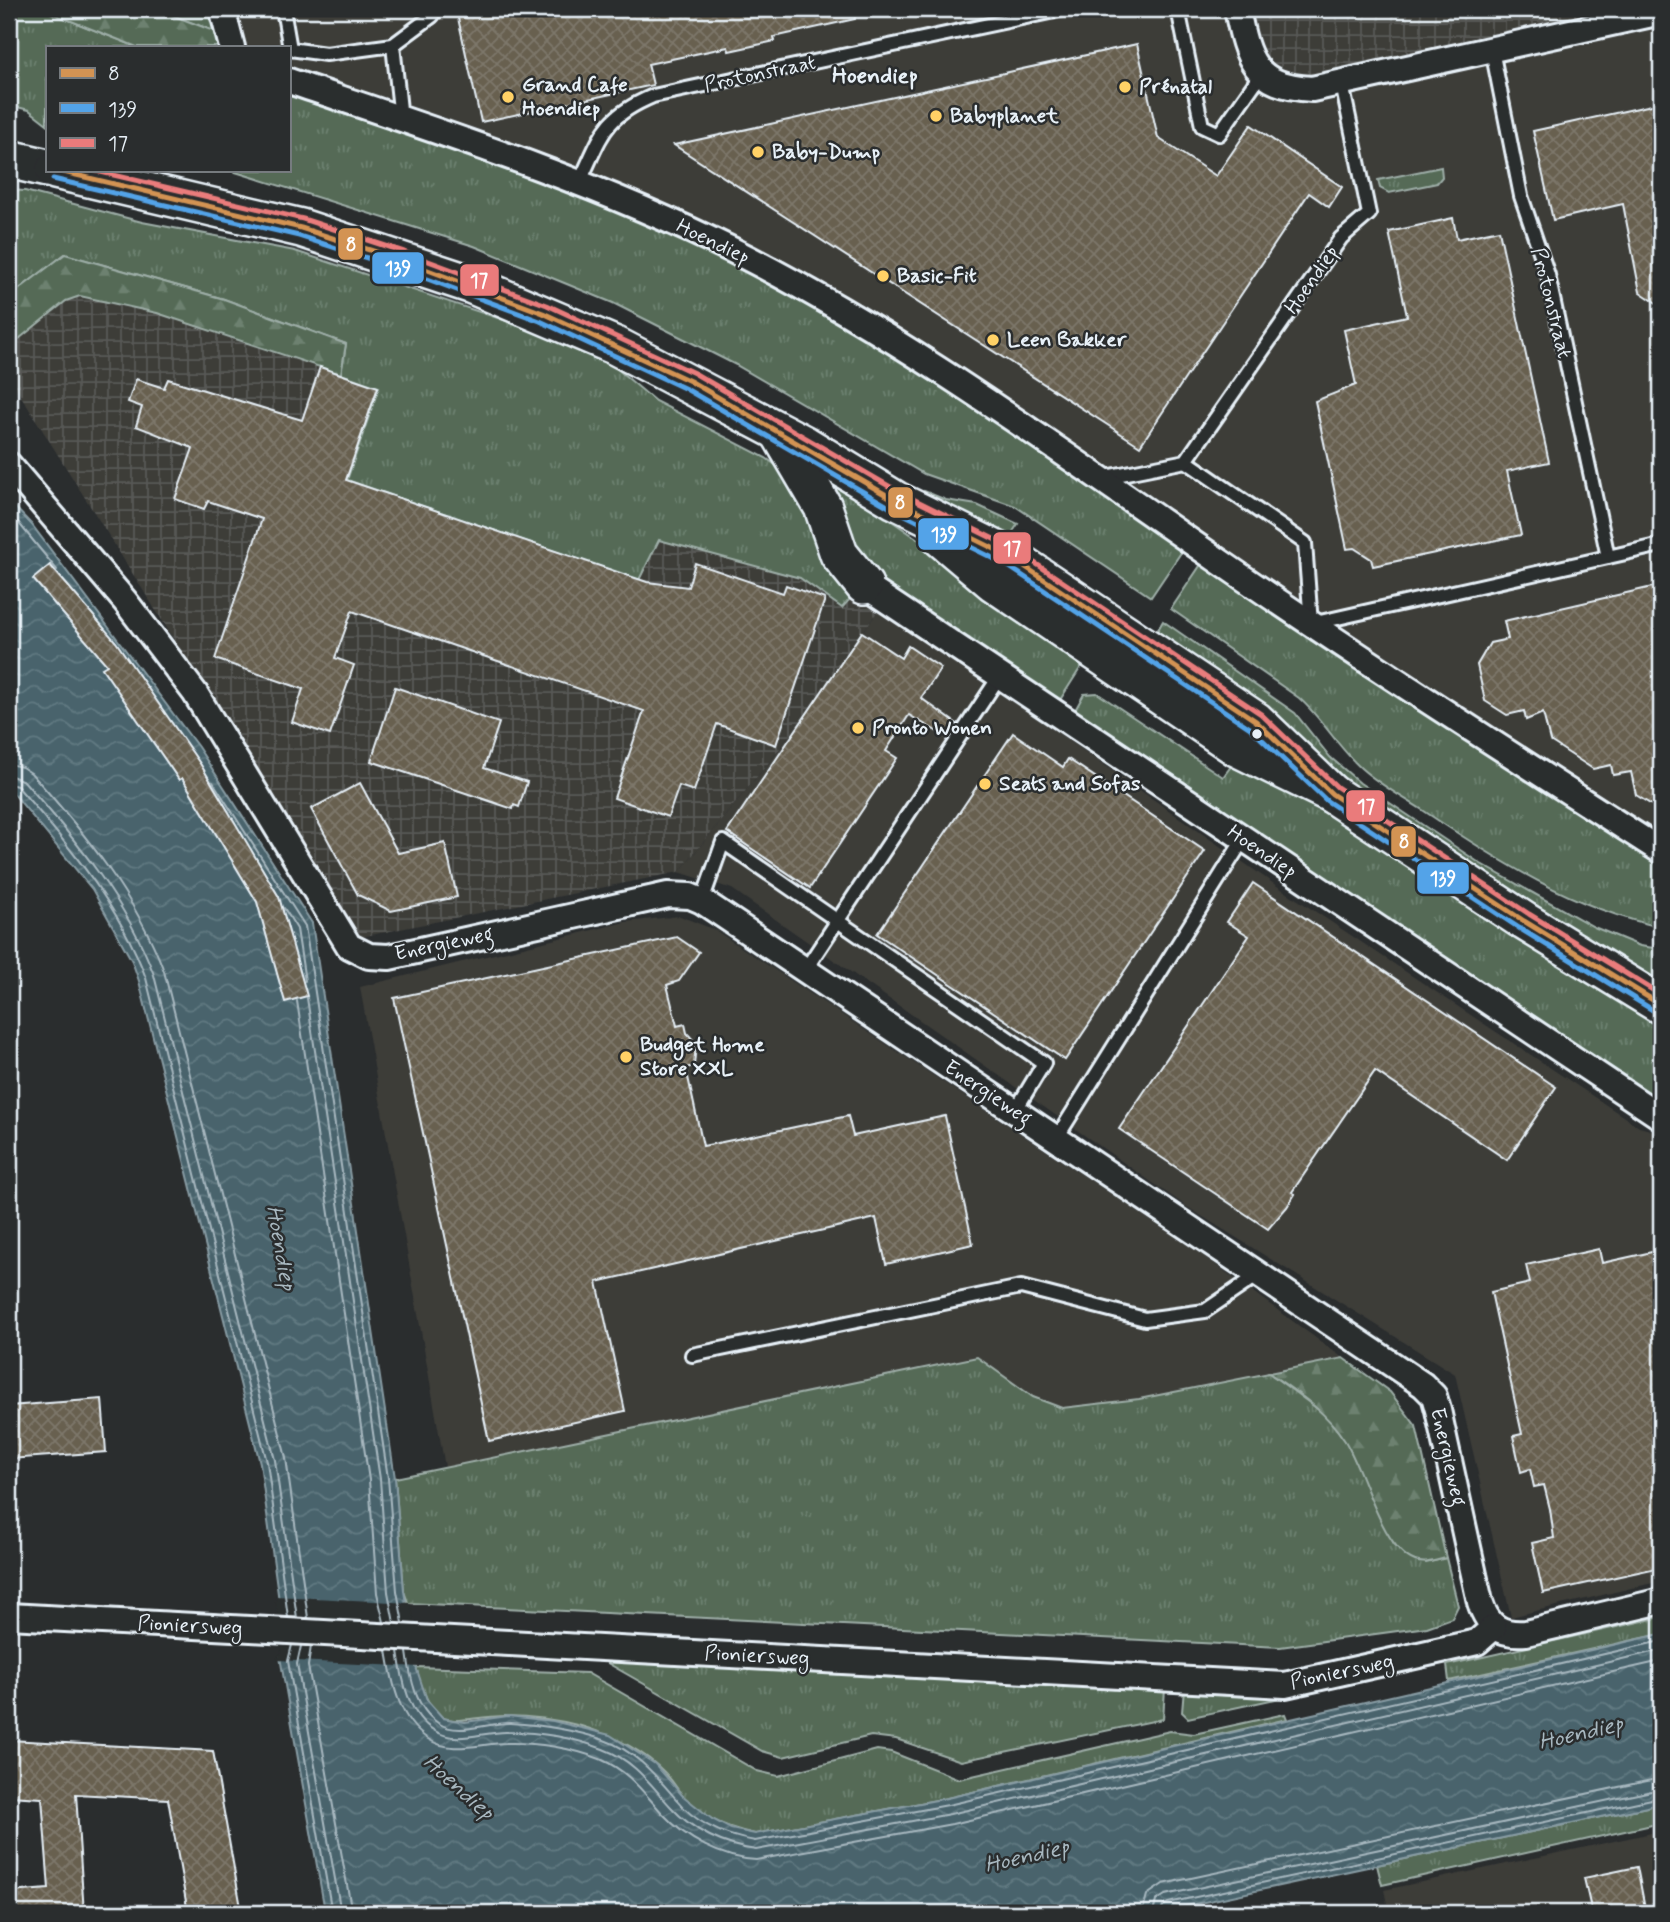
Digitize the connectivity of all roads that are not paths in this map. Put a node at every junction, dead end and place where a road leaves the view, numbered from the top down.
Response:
1 (222, 9) edge
2 (283, 9) edge
3 (430, 9) edge
4 (1064, 9) edge
5 (1178, 9) edge
6 (1237, 9) edge
7 (1661, 12) edge
8 (393, 45) junction
9 (232, 46) edge
10 (289, 46) edge
11 (290, 49) edge
12 (1492, 50) junction
13 (1261, 74) junction
14 (290, 81) edge
15 (1342, 84) junction
16 (401, 119) junction
17 (9, 159) edge
18 (46, 168) edge
19 (63, 172) edge
20 (580, 181) junction
21 (779, 431) junction
22 (1186, 461) junction
23 (9, 465) edge
24 (1099, 479) junction
25 (1661, 545) edge
26 (1608, 557) junction
27 (864, 584) joint
28 (1311, 624) junction
29 (1001, 674) junction
30 (1243, 840) junction
31 (1661, 851) edge
32 (702, 901) junction
33 (838, 920) junction
34 (805, 970) junction
35 (1661, 1005) edge
36 (1015, 1111) junction
37 (1661, 1117) edge
38 (1056, 1139) junction
39 (1258, 1275) junction
40 (692, 1355) dead end
41 (1661, 1601) edge
42 (9, 1616) edge
43 (1494, 1627) junction

1 - 9 street
2 - 10 lane
3 - 8 lane
4 - 20 lane, Protonstraat
5 - 13 lane
6 - 13 street
7 - 12 street
8 - 11 lane
8 - 16 lane
12 - 15 street
12 - 26 lane, Protonstraat
13 - 15 street
14 - 16 street, Hoendiep
15 - 22 lane, Hoendiep
16 - 20 street, Hoendiep
17 - 18 main road
19 - 21 main road
20 - 24 street, Hoendiep
21 - 27 main road
21 - 35 main road
22 - 24 lane
22 - 28 lane
23 - 32 street, Energieweg
24 - 28 street, Hoendiep
25 - 26 lane
26 - 28 lane
27 - 29 street, Hoendiep
28 - 31 street, Hoendiep
29 - 30 street, Hoendiep
29 - 33 lane
30 - 37 street, Hoendiep
30 - 38 lane, Energieweg
32 - 33 lane
32 - 34 street, Energieweg
33 - 34 lane
33 - 36 lane
34 - 36 street, Energieweg
36 - 38 street, Energieweg
38 - 39 street, Energieweg
39 - 40 lane
39 - 43 street, Energieweg
41 - 43 street
42 - 43 street, Pioniersweg

